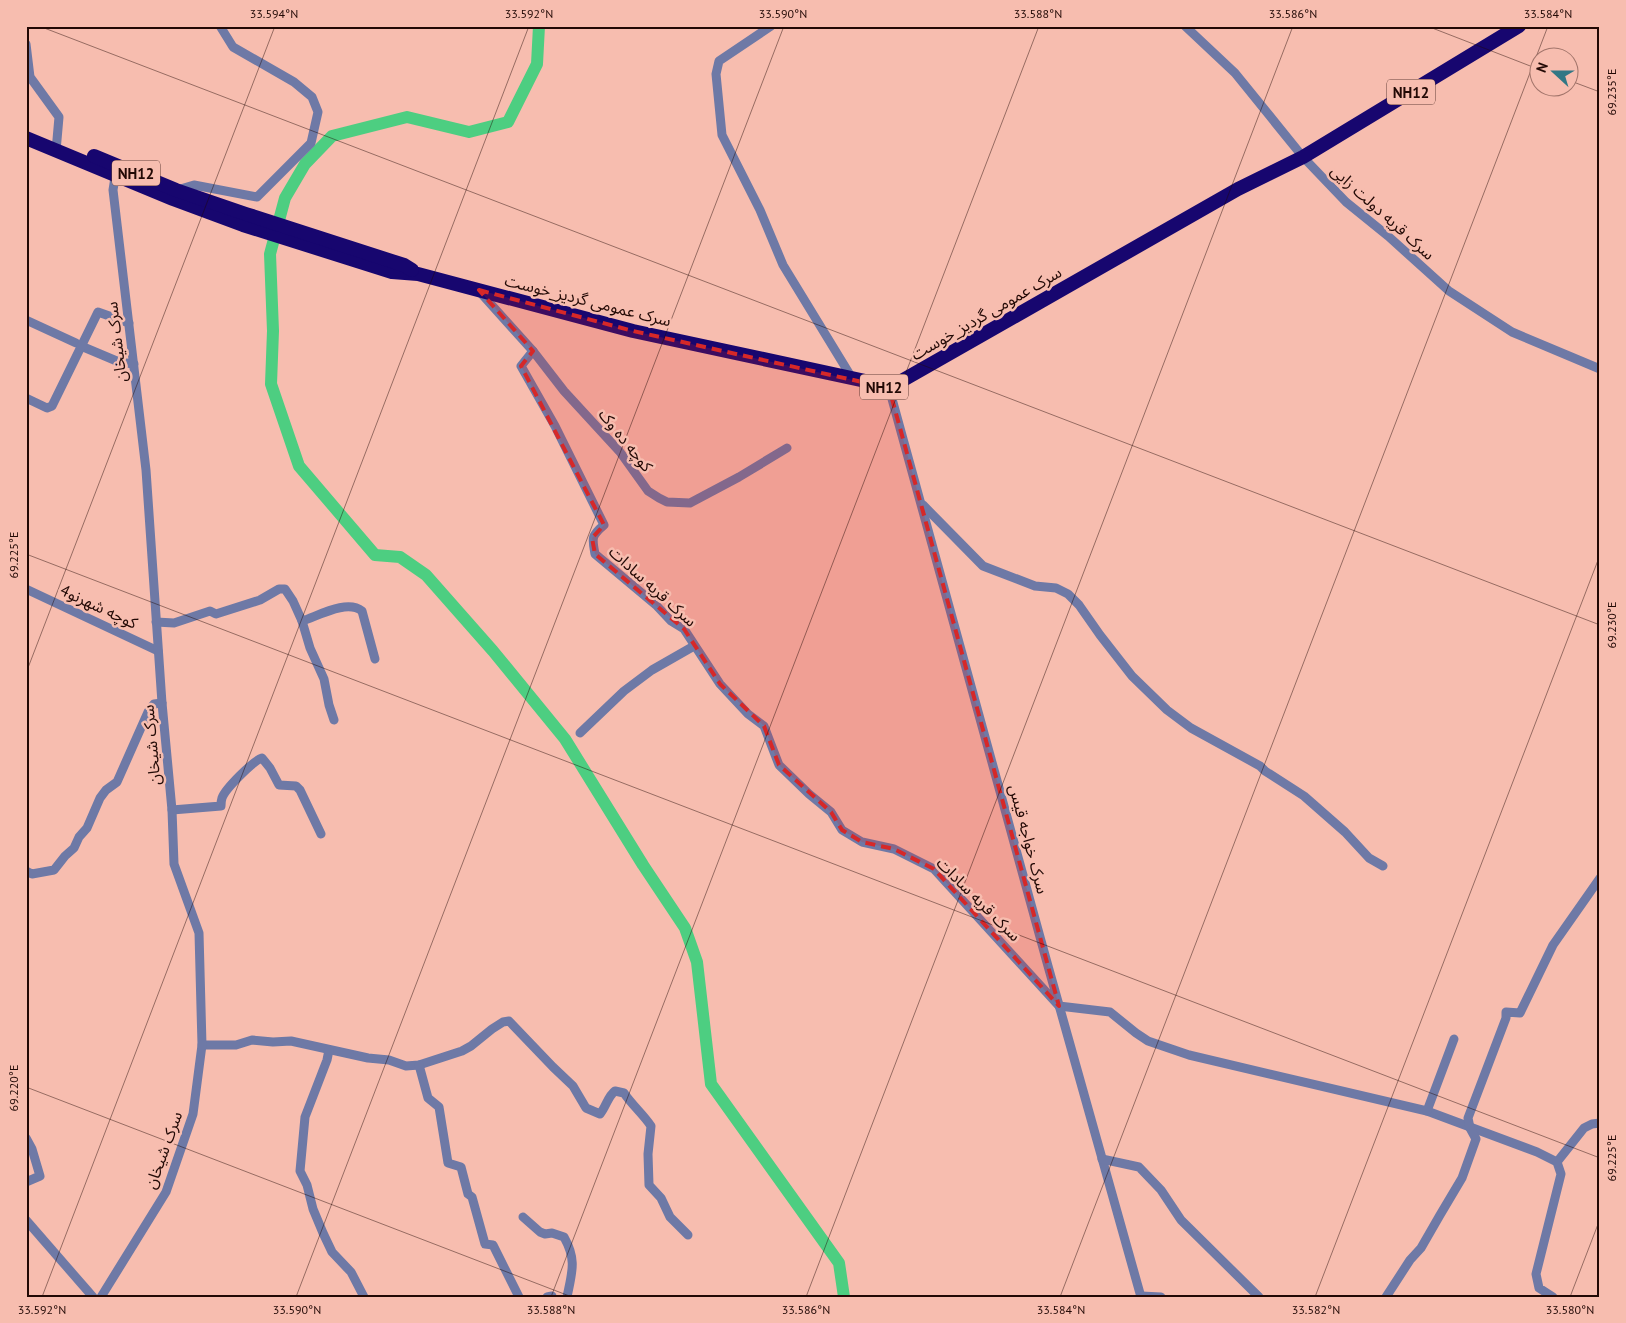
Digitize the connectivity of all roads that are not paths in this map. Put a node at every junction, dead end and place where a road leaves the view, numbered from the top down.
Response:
1 (220, 26) edge
2 (771, 26) edge
3 (1186, 26) edge
4 (1519, 26) edge
5 (26, 44) edge
6 (26, 128) edge
7 (26, 138) edge
8 (57, 146) junction
9 (1303, 157) junction
10 (116, 170) junction
11 (176, 190) junction
12 (245, 220) junction
13 (479, 290) junction
14 (26, 320) edge
15 (129, 323) junction
16 (79, 344) junction
17 (533, 351) junction
18 (134, 364) junction
19 (1600, 369) edge
20 (852, 378) junction
21 (889, 388) junction
22 (26, 398) edge
23 (787, 448) dead end
24 (921, 504) junction
25 (26, 589) edge
26 (302, 621) junction
27 (156, 622) junction
28 (694, 646) junction
29 (158, 651) junction
30 (375, 659) dead end
31 (162, 703) junction
32 (334, 720) dead end
33 (580, 733) dead end
34 (172, 810) junction
35 (322, 834) dead end
36 (1383, 866) dead end
37 (26, 871) edge
38 (1600, 878) edge
39 (1059, 1006) junction
40 (1454, 1039) dead end
41 (202, 1044) junction
42 (329, 1050) junction
43 (419, 1064) junction
44 (1427, 1111) junction
45 (1600, 1122) edge
46 (1470, 1128) junction
47 (26, 1138) edge
48 (1102, 1159) junction
49 (1557, 1162) junction
50 (26, 1182) edge
51 (523, 1217) dead end
52 (26, 1220) edge
53 (688, 1235) dead end
54 (1141, 1296) edge
55 (94, 1297) edge
56 (101, 1297) edge
57 (364, 1297) edge
58 (519, 1297) edge
59 (566, 1297) edge
60 (1161, 1297) edge
61 (1259, 1297) edge
62 (1386, 1297) edge
63 (1553, 1297) edge

1 - 11 street
2 - 20 street
3 - 9 street, سرک قریه دولت زایی
4 - 9 highway, سرک عمومی گردیز_خوست / NH12
5 - 8 street
6 - 8 highway, سرک عمومی گردیز_خوست / NH12
7 - 8 highway, سرک عمومی گردیز_خوست / NH12
8 - 10 highway, سرک عمومی گردیز_خوست / NH12
9 - 19 street, سرک قریه دولت زایی
9 - 21 highway, سرک عمومی گردیز_خوست / NH12
10 - 11 highway, سرک عمومی گردیز_خوست / NH12
10 - 12 highway, سرک عمومی گردیز_خوست / NH12
10 - 15 street, سرک شیخان
11 - 12 highway, سرک عمومی گردیز_خوست / NH12
12 - 13 highway, سرک عمومی گردیز_خوست / NH12
13 - 17 street, کوچه ده وک
13 - 20 highway, سرک عمومی گردیز_خوست / NH12
14 - 16 street
15 - 16 street
15 - 18 street, سرک شیخان
16 - 18 street
16 - 22 street
17 - 23 street, کوچه ده وک
17 - 28 street, سرک قریه سادات
18 - 27 street, سرک شیخان
20 - 21 highway, سرک عمومی گردیز_خوست / NH12
21 - 24 street, سرک خواجه قیس
24 - 36 street
24 - 39 street, سرک خواجه قیس
25 - 29 street, کوچه شهرنو4
26 - 27 street
26 - 30 street
26 - 32 street
27 - 29 street, سرک شیخان
28 - 33 street
28 - 39 street, سرک قریه سادات
29 - 31 street, سرک شیخان
31 - 34 street, سرک شیخان
31 - 37 street
34 - 35 street
34 - 41 street, سرک شیخان
38 - 46 street
39 - 44 street
39 - 48 street, سرک خواجه قیس
40 - 44 street
41 - 42 street
41 - 56 street, سرک شیخان
42 - 43 street
42 - 57 street
43 - 53 street
43 - 58 street
44 - 46 street
45 - 49 street
46 - 49 street
46 - 62 street
47 - 50 street
48 - 54 street, سرک خواجه قیس
48 - 61 street
49 - 63 street
51 - 59 street
52 - 55 street
54 - 60 street

